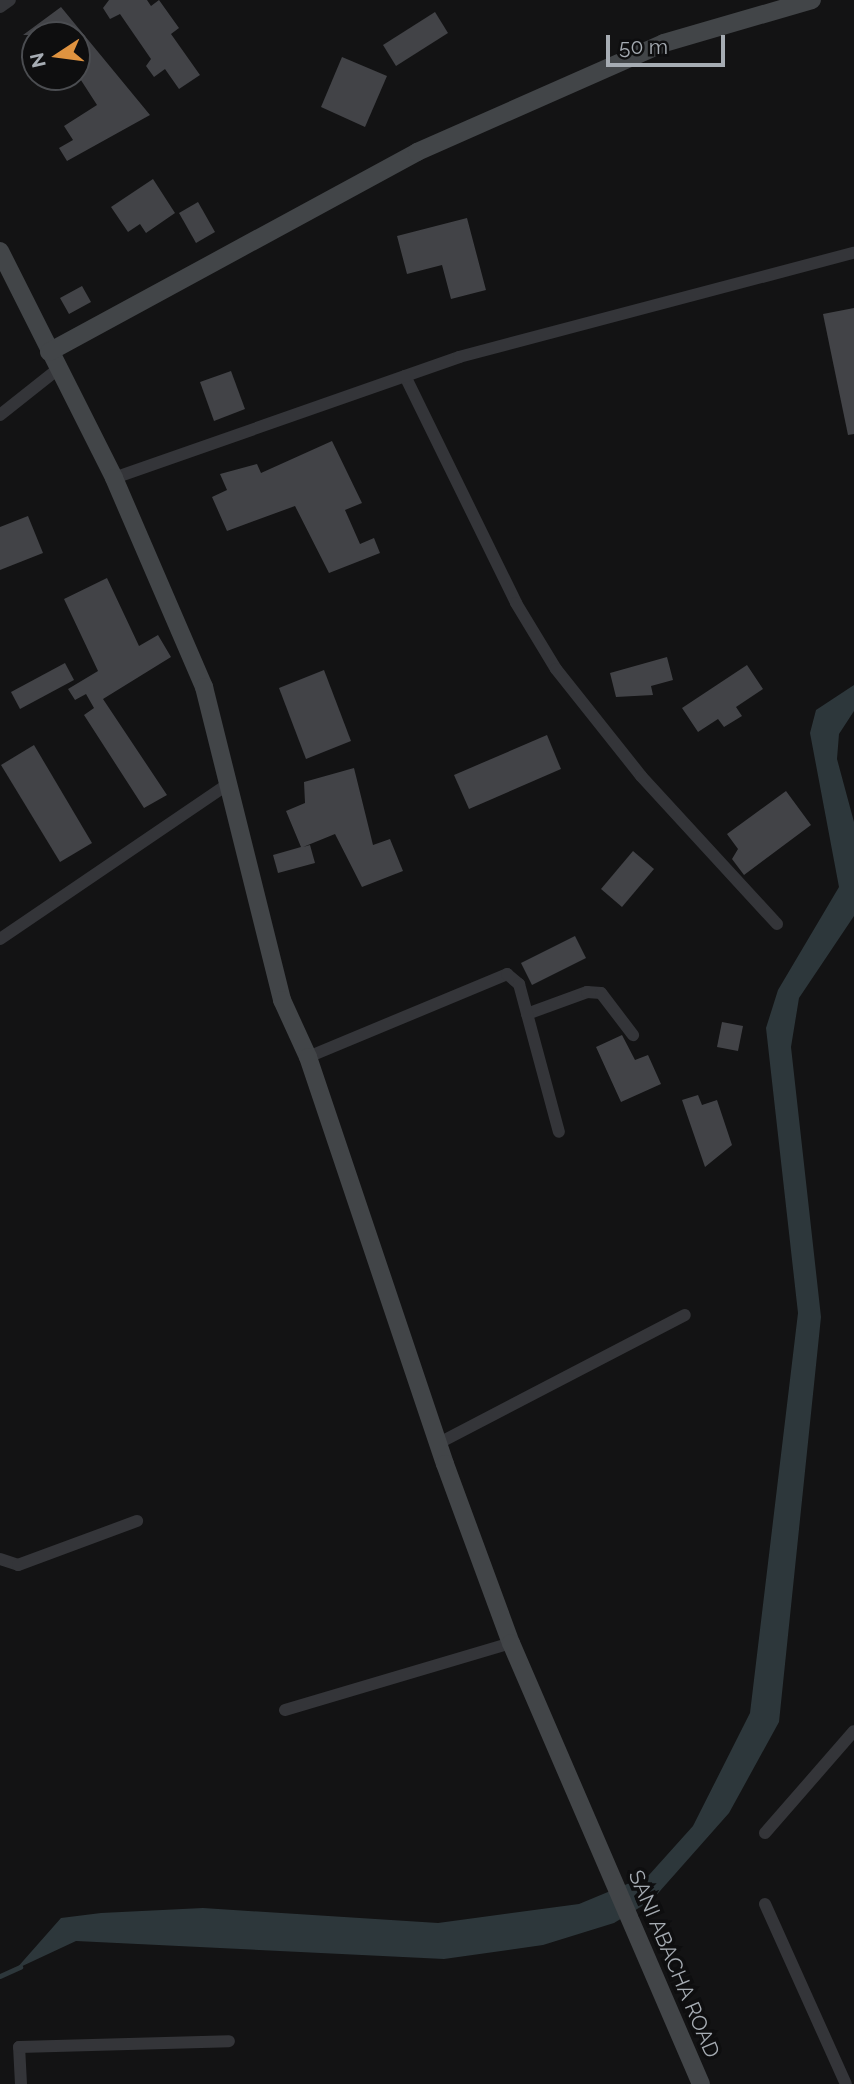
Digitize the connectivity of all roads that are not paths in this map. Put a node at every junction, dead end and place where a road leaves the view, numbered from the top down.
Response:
1 (10, 0) edge
2 (811, 0) edge
3 (0, 7) edge
4 (0, 251) edge
5 (854, 254) edge
6 (49, 352) junction
7 (58, 369) junction
8 (405, 376) junction
9 (0, 415) edge
10 (114, 478) junction
11 (227, 785) junction
12 (777, 924) dead end
13 (0, 939) edge
14 (527, 1014) junction
15 (633, 1035) dead end
16 (308, 1057) junction
17 (559, 1132) dead end
18 (685, 1315) dead end
19 (439, 1443) junction
20 (137, 1521) dead end
21 (0, 1559) edge
22 (511, 1643) junction
23 (285, 1710) dead end
24 (854, 1731) edge
25 (765, 1833) dead end
26 (765, 1904) dead end
27 (229, 2041) dead end
28 (21, 2084) edge
29 (701, 2084) edge
30 (846, 2084) edge

1 - 3 street
2 - 6 street
4 - 6 street
5 - 8 street
6 - 7 street
7 - 9 street
7 - 10 street, SANI ABACHA ROAD
8 - 10 street
8 - 12 street
10 - 11 street, SANI ABACHA ROAD
11 - 13 street
11 - 16 street, SANI ABACHA ROAD
14 - 15 street
14 - 16 street
14 - 17 street
16 - 19 street, SANI ABACHA ROAD
18 - 19 street
19 - 22 street, SANI ABACHA ROAD
20 - 21 street
22 - 23 street
22 - 29 street, SANI ABACHA ROAD
24 - 25 street
26 - 30 street
27 - 28 street

